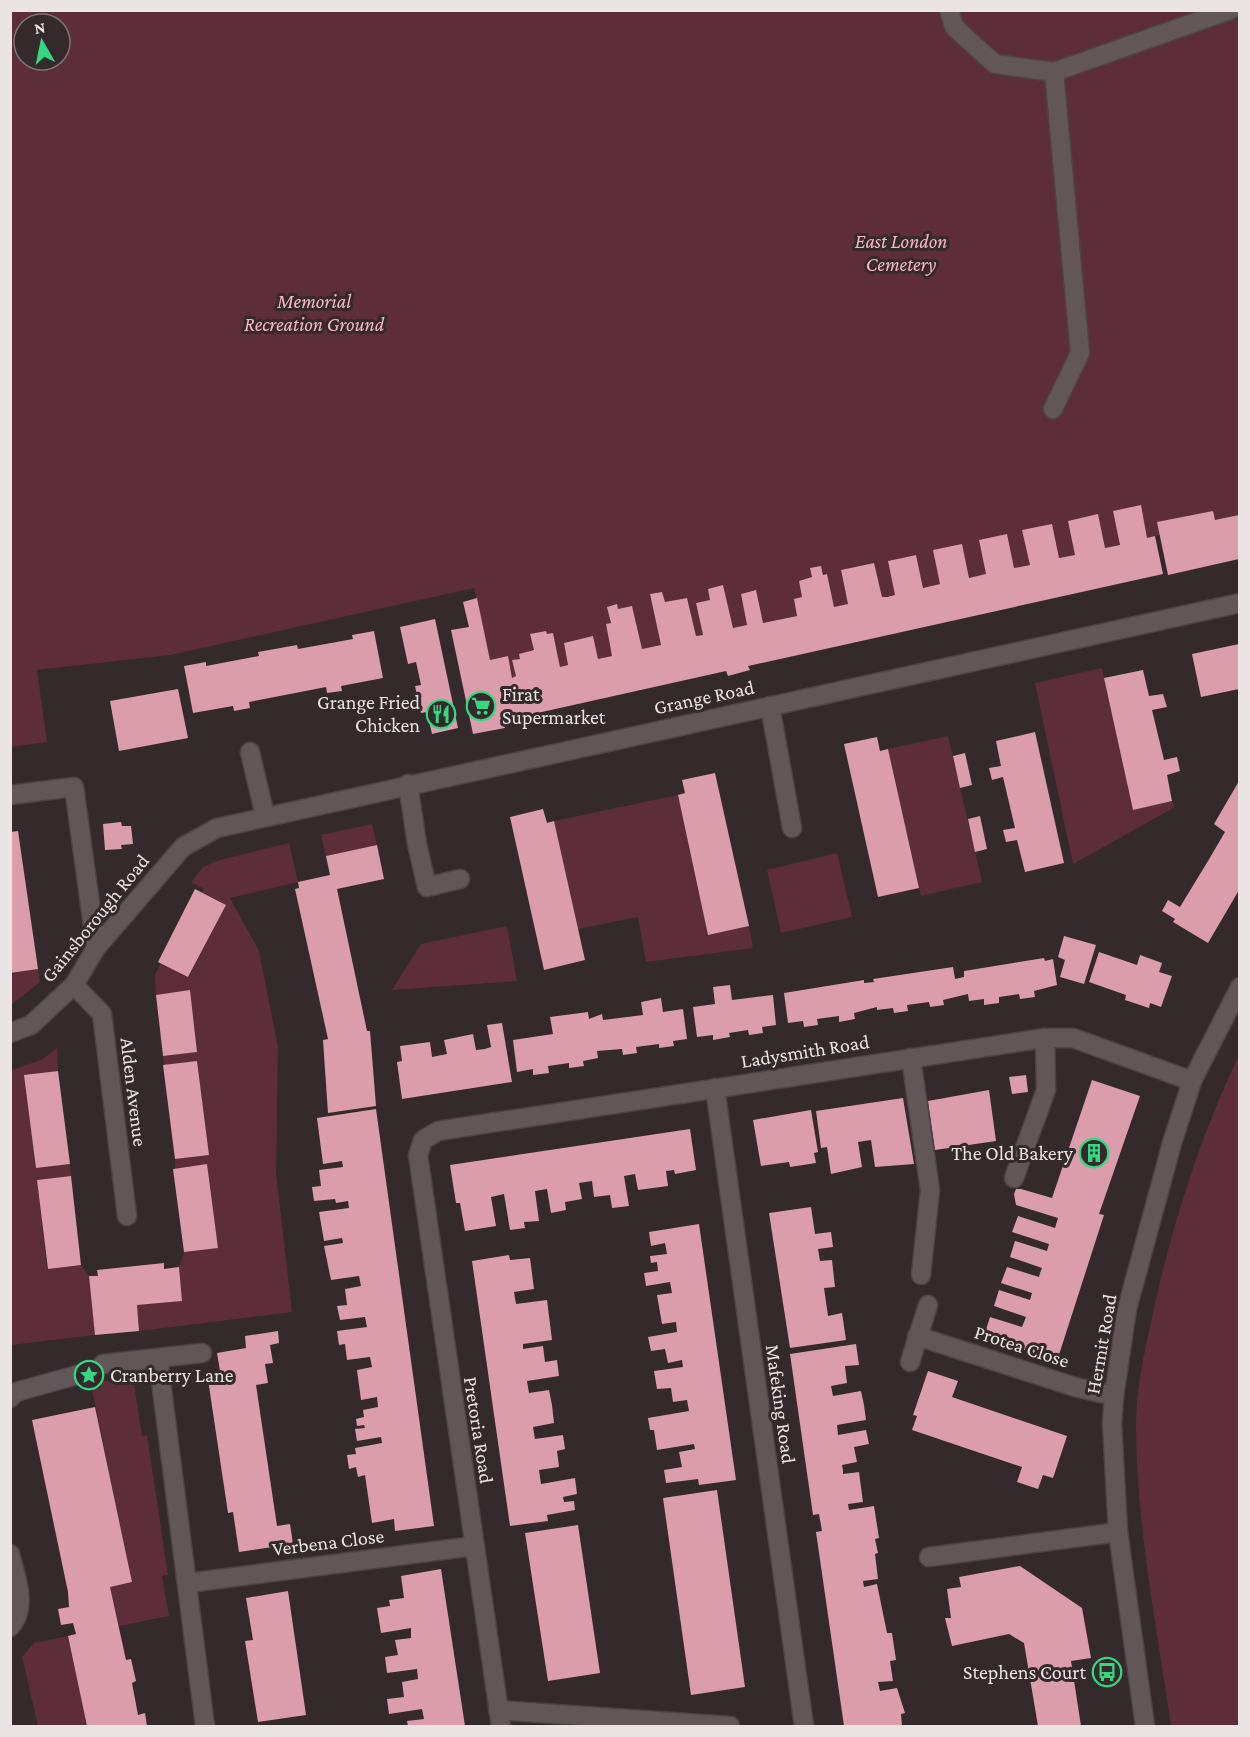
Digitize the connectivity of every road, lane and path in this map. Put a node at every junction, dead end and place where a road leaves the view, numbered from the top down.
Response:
1 (949, 10) edge
2 (1230, 10) edge
3 (1054, 72) junction
4 (1053, 409) dead end
5 (1239, 603) edge
6 (770, 706) junction
7 (250, 752) dead end
8 (408, 784) junction
9 (10, 795) edge
10 (265, 816) junction
11 (792, 828) dead end
12 (183, 847) joint
13 (460, 879) dead end
14 (96, 948) junction
15 (74, 986) junction
16 (1239, 987) edge
17 (10, 1033) edge
18 (1045, 1038) junction
19 (911, 1058) junction
20 (1192, 1081) junction
21 (715, 1088) junction
22 (423, 1140) joint
23 (1014, 1178) dead end
24 (127, 1216) dead end
25 (921, 1275) dead end
26 (928, 1305) dead end
27 (917, 1336) junction
28 (202, 1353) dead end
29 (158, 1358) junction
30 (910, 1362) dead end
31 (103, 1364) dead end
32 (84, 1373) dead end
33 (1114, 1396) junction
34 (10, 1398) edge
35 (1118, 1533) junction
36 (474, 1546) junction
37 (10, 1554) edge
38 (930, 1557) dead end
39 (188, 1583) junction
40 (10, 1627) edge
41 (500, 1718) edge
42 (205, 1726) edge
43 (730, 1726) edge
44 (804, 1726) edge
45 (1145, 1726) edge

1 - 3 street
2 - 3 street
3 - 4 street
5 - 6 street, Grange Road
6 - 8 street, Grange Road
6 - 11 street
7 - 10 street
8 - 10 street, Grange Road
8 - 13 street
9 - 14 street
10 - 12 street, Grange Road
12 - 14 street, Gainsborough Road
14 - 15 street, Gainsborough Road
15 - 17 street, Gainsborough Road
15 - 24 street, Alden Avenue
16 - 20 street, Hermit Road
18 - 19 street, Ladysmith Road
18 - 20 street, Ladysmith Road
18 - 23 street
19 - 21 street, Ladysmith Road
19 - 25 street
20 - 33 street, Hermit Road
21 - 22 street, Ladysmith Road
21 - 44 street, Mafeking Road
22 - 36 street, Pretoria Road
26 - 27 street
27 - 30 street
27 - 33 street, Protea Close
28 - 29 street
29 - 31 street
29 - 39 street
32 - 34 street
33 - 35 street, Hermit Road
35 - 38 street
35 - 45 street, Hermit Road
36 - 39 street, Verbena Close
36 - 41 street, Pretoria Road
37 - 40 street
39 - 42 street
41 - 43 street

